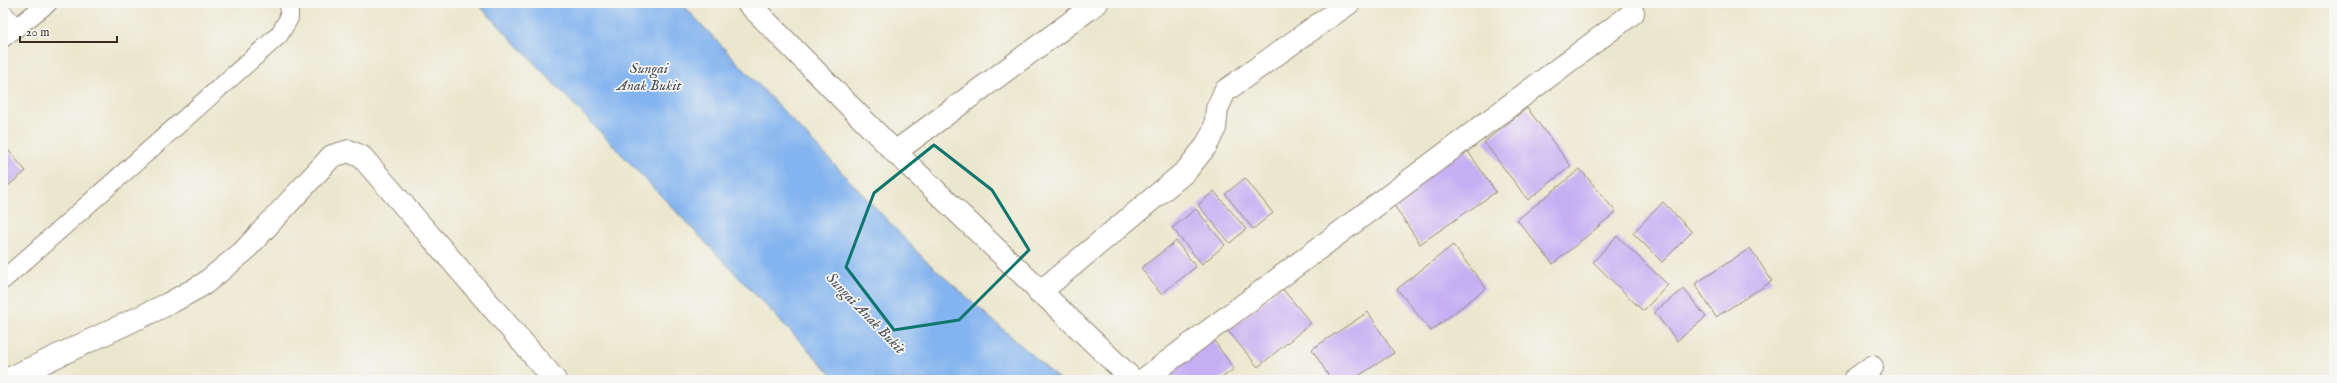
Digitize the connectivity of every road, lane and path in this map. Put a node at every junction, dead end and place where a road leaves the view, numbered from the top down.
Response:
1 (48, 3) edge
2 (289, 3) edge
3 (748, 3) edge
4 (1097, 3) edge
5 (1349, 3) edge
6 (3, 13) edge
7 (1633, 13) dead end
8 (9, 33) edge
9 (895, 152) junction
10 (3, 280) edge
11 (1040, 293) junction
12 (1872, 367) dead end
13 (6, 380) edge
14 (555, 380) edge
15 (1132, 380) edge
16 (1143, 380) edge
17 (1854, 380) edge

1 - 8 lane
2 - 10 lane
3 - 9 street
4 - 9 street
5 - 11 street
6 - 8 lane
7 - 16 street
9 - 11 street
11 - 15 street
12 - 17 street
13 - 14 street

